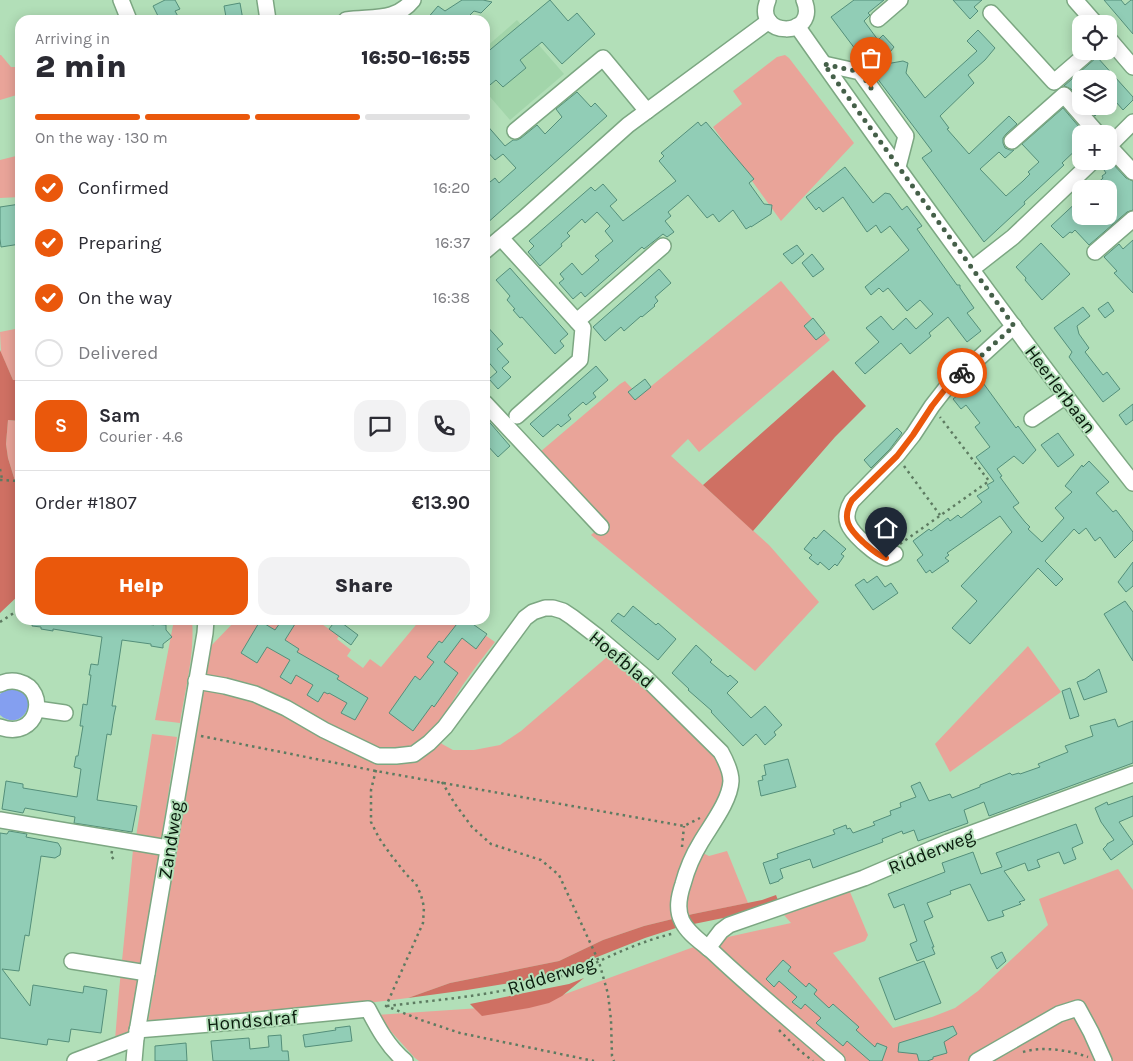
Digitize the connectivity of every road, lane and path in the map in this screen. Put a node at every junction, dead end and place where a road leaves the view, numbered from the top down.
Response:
1 (122, 0) edge
2 (264, 0) edge
3 (413, 0) edge
4 (768, 0) edge
5 (804, 0) edge
6 (900, 0) edge
7 (1075, 0) edge
8 (990, 13) dead end
9 (127, 15) edge
10 (267, 15) edge
11 (391, 15) edge
12 (1088, 15) edge
13 (878, 19) dead end
14 (769, 21) junction
15 (797, 26) junction
16 (1117, 48) edge
17 (1080, 60) edge
18 (824, 64) junction
19 (1133, 67) edge
20 (647, 111) junction
21 (1133, 122) edge
22 (1090, 125) edge
23 (515, 131) dead end
24 (1117, 138) edge
25 (1012, 142) dead end
26 (1117, 155) edge
27 (898, 167) junction
28 (1084, 170) edge
29 (1133, 172) edge
30 (1133, 219) edge
31 (501, 238) junction
32 (663, 246) dead end
33 (490, 248) edge
34 (1096, 252) dead end
35 (972, 269) junction
36 (577, 321) junction
37 (1014, 326) junction
38 (1066, 396) junction
39 (490, 406) edge
40 (932, 406) junction
41 (1032, 419) dead end
42 (512, 421) junction
43 (897, 456) junction
44 (0, 469) edge
45 (1, 479) edge
46 (15, 480) edge
47 (1133, 483) edge
48 (940, 515) junction
49 (601, 526) dead end
50 (895, 554) joint
51 (15, 612) edge
52 (0, 622) edge
53 (205, 625) edge
54 (196, 681) junction
55 (0, 684) edge
56 (37, 709) junction
57 (65, 713) dead end
58 (0, 727) edge
59 (187, 733) junction
60 (377, 763) junction
61 (1133, 774) edge
62 (442, 782) junction
63 (719, 812) junction
64 (0, 820) edge
65 (168, 848) junction
66 (688, 930) junction
67 (708, 948) junction
68 (72, 961) dead end
69 (599, 962) junction
70 (147, 973) junction
71 (386, 1006) junction
72 (368, 1009) junction
73 (136, 1034) junction
74 (1019, 1053) dead end
75 (1099, 1060) edge
76 (75, 1061) edge
77 (134, 1061) edge
78 (405, 1061) edge
79 (594, 1061) edge
80 (614, 1061) edge
81 (837, 1061) edge
82 (977, 1061) edge

1 - 9 street
2 - 10 street
3 - 11 street
4 - 14 street
5 - 15 street
6 - 13 street
7 - 12 street
8 - 17 street
14 - 15 street
14 - 20 street
15 - 18 street, Heerlerbaan
16 - 19 street
18 - 27 street, Heerlerbaan
18 - 27 street
20 - 23 street
20 - 31 street
21 - 24 street
22 - 25 street
26 - 29 street
27 - 35 street, Heerlerbaan
28 - 35 street
30 - 34 street
31 - 33 street
31 - 36 street
32 - 36 street
35 - 37 street, Heerlerbaan
36 - 42 street
37 - 38 street, Heerlerbaan
37 - 40 street
38 - 41 street
38 - 47 street, Heerlerbaan
39 - 42 street
40 - 43 street
40 - 48 path
42 - 49 street
43 - 48 path
43 - 50 street
44 - 45 path
45 - 46 path
48 - 50 path
51 - 52 path
53 - 54 street, Zandweg
54 - 59 street, Zandweg
54 - 60 street, Hoefblad
55 - 56 street
56 - 57 street
56 - 58 street
59 - 60 path
59 - 65 street, Zandweg
60 - 62 path
60 - 63 street, Hoefblad
60 - 71 path
61 - 67 street, Ridderweg
62 - 63 path
62 - 69 path
63 - 66 street, Hoefblad
64 - 65 street
65 - 70 street, Zandweg
66 - 67 street, Hoefblad
66 - 69 path, Ridderweg
67 - 81 street, Hoefblad
68 - 70 street
69 - 71 path, Ridderweg
69 - 80 path
70 - 73 street, Zandweg
71 - 72 path, Ridderweg
71 - 79 path
72 - 73 street, Hondsdraf
72 - 78 street
73 - 76 street, Hondsdraf
73 - 77 street, Zandweg
74 - 75 path
75 - 82 street

